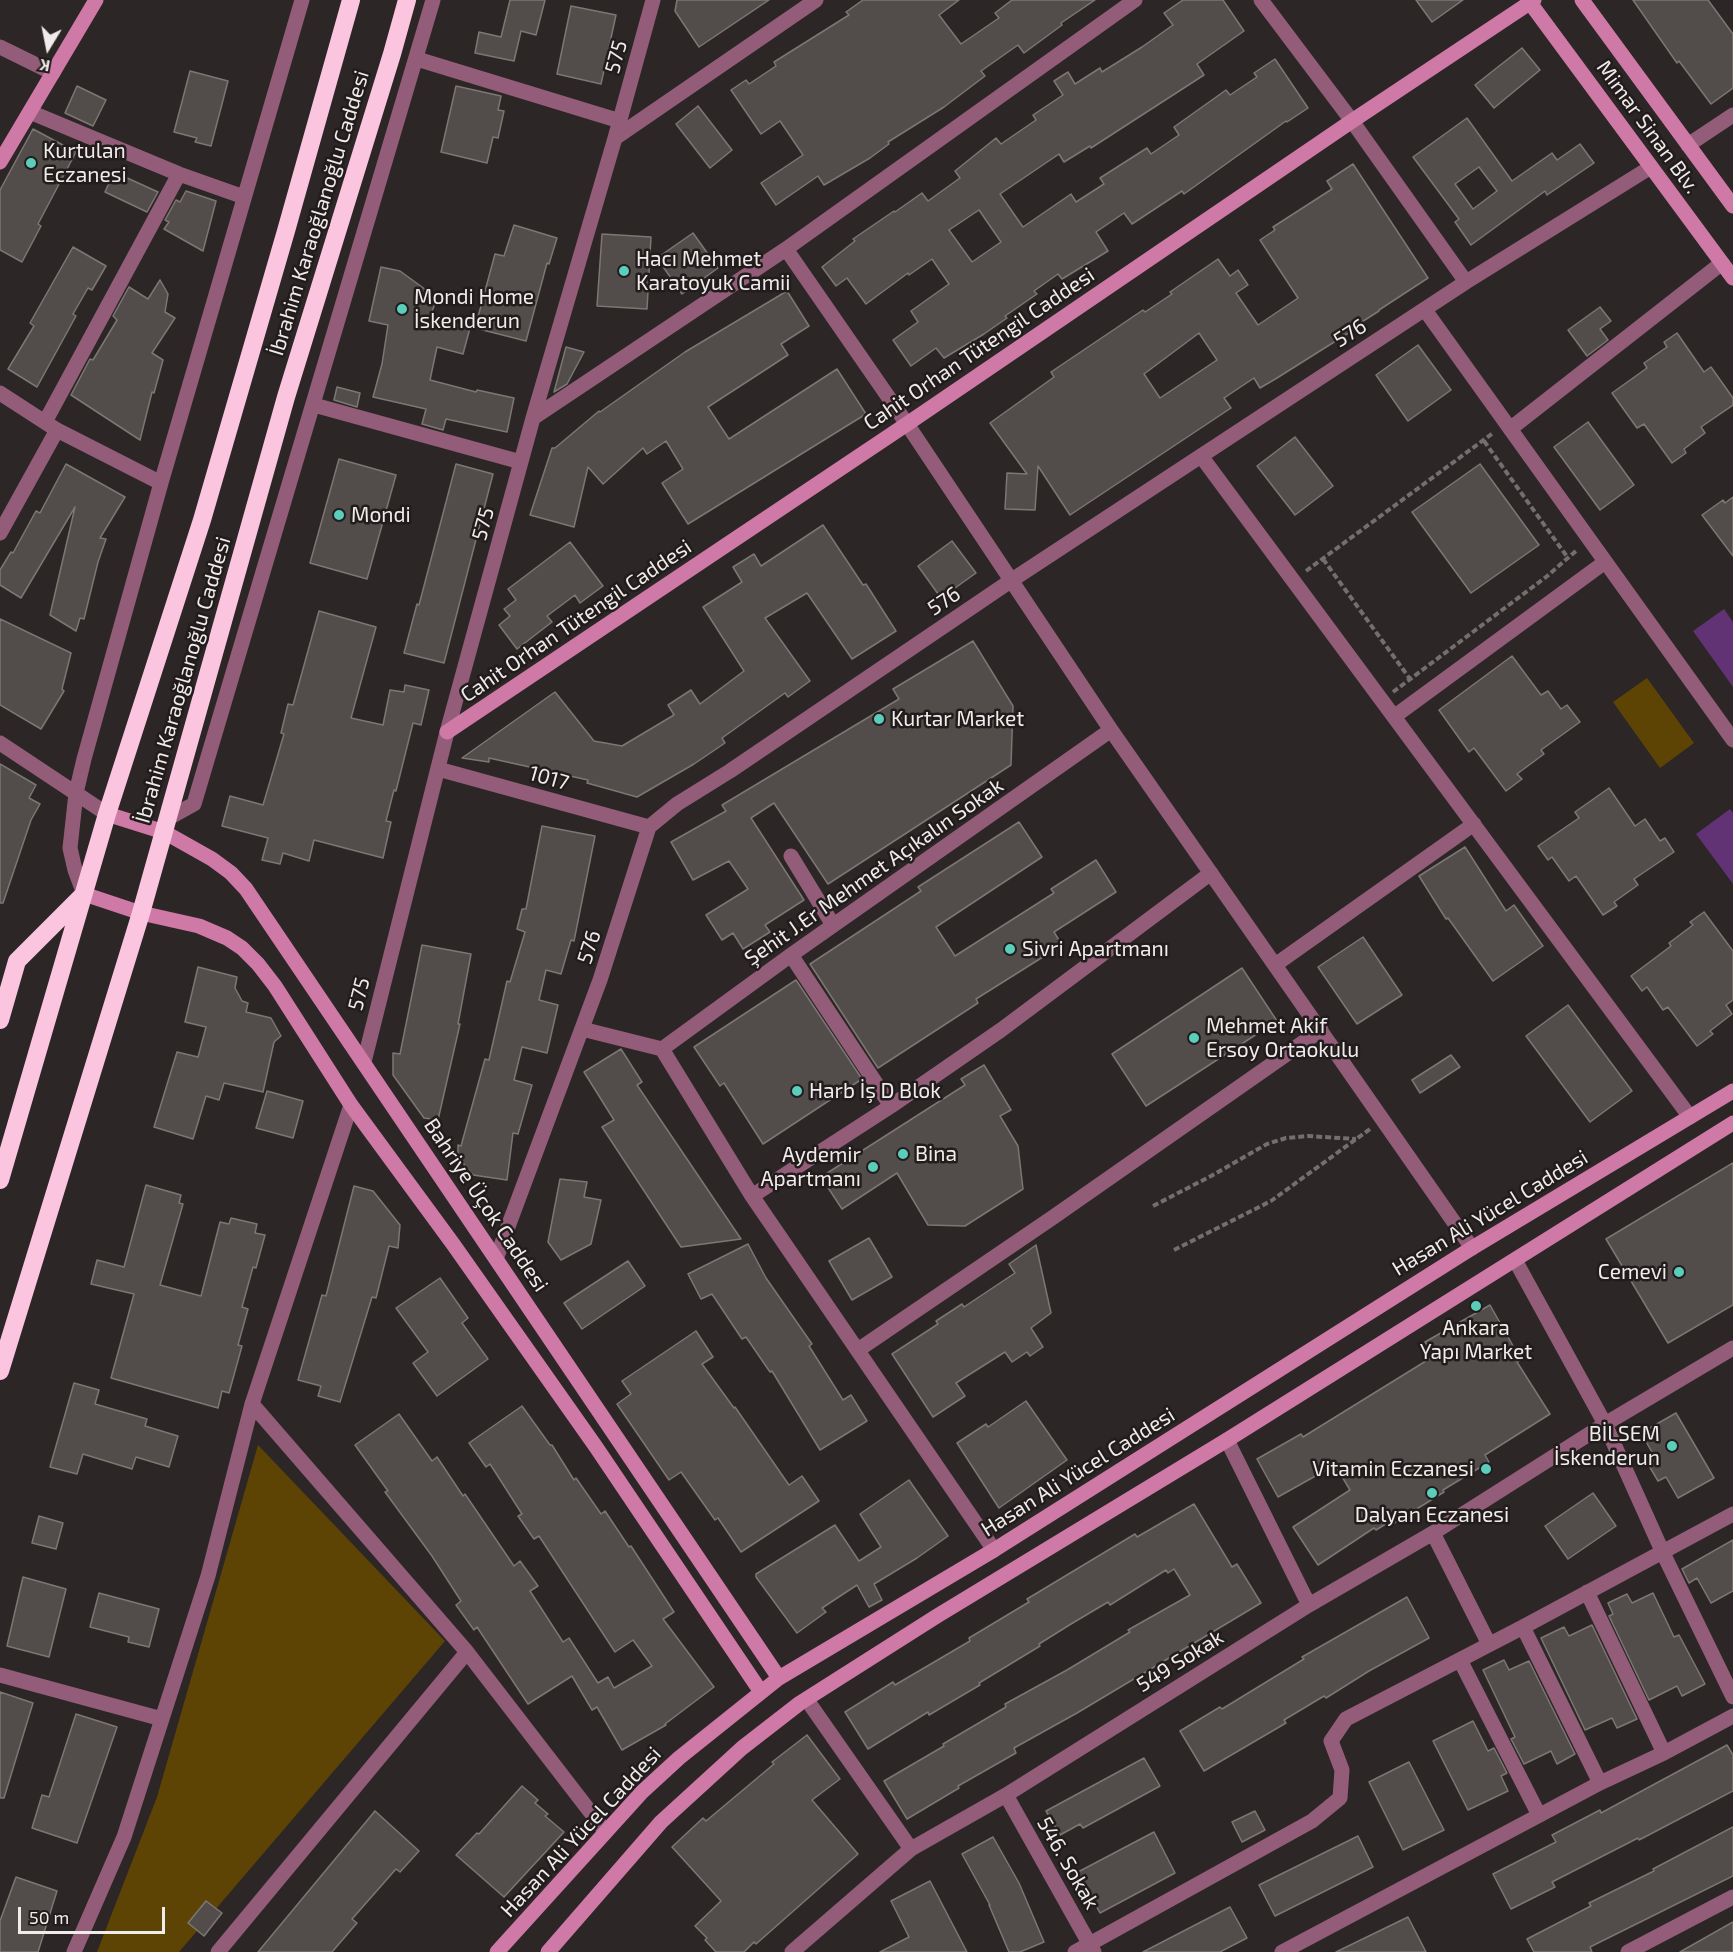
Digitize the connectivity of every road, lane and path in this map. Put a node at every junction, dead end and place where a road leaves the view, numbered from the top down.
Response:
1 (96, 0) edge
2 (302, 0) edge
3 (351, 0) edge
4 (407, 0) edge
5 (433, 0) edge
6 (653, 0) edge
7 (816, 0) edge
8 (1135, 0) edge
9 (1261, 0) edge
10 (1582, 0) edge
11 (1531, 1) edge
12 (0, 47) edge
13 (417, 59) junction
14 (53, 73) junction
15 (30, 112) junction
16 (1733, 115) edge
17 (1352, 120) junction
18 (620, 121) junction
19 (615, 138) junction
20 (1688, 145) junction
21 (0, 162) edge
22 (1651, 167) junction
23 (179, 174) junction
24 (244, 197) junction
25 (1733, 206) edge
26 (786, 249) junction
27 (1722, 263) junction
28 (1733, 278) edge
29 (1466, 282) junction
30 (1425, 310) junction
31 (0, 393) edge
32 (314, 405) junction
33 (533, 418) junction
34 (907, 424) junction
35 (51, 426) junction
36 (1508, 427) junction
37 (1484, 441) junction
38 (1201, 456) junction
39 (521, 462) junction
40 (160, 483) junction
41 (0, 533) edge
42 (1589, 540) junction
43 (1568, 558) junction
44 (1323, 559) junction
45 (1605, 562) junction
46 (1012, 580) junction
47 (1294, 580) junction
48 (1410, 679) junction
49 (1383, 700) junction
50 (1395, 716) junction
51 (1111, 730) junction
52 (447, 732) junction
53 (1733, 740) edge
54 (0, 743) edge
55 (438, 769) junction
56 (76, 793) junction
57 (107, 814) junction
58 (1474, 824) junction
59 (166, 826) junction
60 (649, 827) junction
61 (791, 856) dead end
62 (1211, 873) junction
63 (84, 894) junction
64 (141, 913) junction
65 (833, 926) junction
66 (791, 955) junction
67 (1275, 965) junction
68 (0, 1020) edge
69 (582, 1029) junction
70 (1321, 1030) junction
71 (662, 1049) junction
72 (364, 1062) junction
73 (1733, 1091) edge
74 (351, 1105) junction
75 (891, 1106) junction
76 (1690, 1117) junction
77 (1382, 1120) junction
78 (1733, 1123) edge
79 (1356, 1139) junction
80 (0, 1180) edge
81 (752, 1196) junction
82 (1153, 1206) dead end
83 (1472, 1248) junction
84 (1174, 1250) dead end
85 (496, 1259) junction
86 (1515, 1260) junction
87 (1733, 1348) edge
88 (858, 1350) junction
89 (0, 1371) edge
90 (252, 1404) junction
91 (1605, 1424) junction
92 (1227, 1440) junction
93 (1733, 1514) edge
94 (1433, 1533) junction
95 (994, 1550) junction
96 (1663, 1552) junction
97 (1587, 1592) junction
98 (1309, 1605) junction
99 (1523, 1627) junction
100 (1489, 1644) junction
101 (467, 1652) junction
102 (1460, 1660) junction
103 (0, 1676) edge
104 (779, 1678) junction
105 (761, 1692) junction
106 (1733, 1697) edge
107 (807, 1700) junction
108 (1733, 1716) edge
109 (162, 1719) junction
110 (1665, 1753) junction
111 (1600, 1783) junction
112 (1006, 1795) junction
113 (1539, 1815) junction
114 (605, 1832) junction
115 (911, 1849) junction
116 (1733, 1897) edge
117 (1092, 1948) edge
118 (74, 1952) edge
119 (218, 1952) edge
120 (497, 1952) edge
121 (548, 1952) edge
122 (792, 1952) edge
123 (1075, 1952) edge
124 (1282, 1952) edge
125 (1628, 1952) edge

1 - 14 street
2 - 24 street
3 - 57 highway, İbrahim Karaoğlanoğlu Caddesi
4 - 59 highway, İbrahim Karaoğlanoğlu Caddesi
5 - 13 street
6 - 18 street, 575
7 - 19 street
8 - 26 street
9 - 17 street
10 - 20 street
11 - 17 street, Cahit Orhan Tütengil Caddesi
11 - 22 street, Mimar Sinan Blv.
12 - 14 street
13 - 18 street
13 - 32 street
14 - 15 street
15 - 21 street
15 - 23 street
16 - 20 street
17 - 29 street
17 - 34 street, Cahit Orhan Tütengil Caddesi
18 - 19 street, 575
19 - 33 street, 575
20 - 25 street
22 - 27 street, Mimar Sinan Blv.
22 - 29 street, 576
23 - 24 street
23 - 35 street
24 - 40 street
26 - 33 street
26 - 34 street
27 - 28 street, Mimar Sinan Blv.
27 - 36 street
29 - 30 street, 576
30 - 36 street
30 - 38 street, 576
31 - 35 street
32 - 39 street
32 - 59 street
33 - 39 street, 575
34 - 46 street
34 - 52 street, Cahit Orhan Tütengil Caddesi
35 - 40 street
35 - 41 street
36 - 37 path
36 - 42 street
37 - 43 path
37 - 44 path
38 - 46 street, 576
38 - 47 street
39 - 52 street, 575
40 - 56 street
42 - 43 path
42 - 45 street
43 - 48 path
44 - 47 path
44 - 48 path
45 - 50 street
45 - 53 street
46 - 51 street
46 - 60 street, 576
47 - 49 street
48 - 49 path
49 - 50 street
50 - 58 street
51 - 62 street
51 - 65 street, Şehit J.Er Mehmet Açıkalın Sokak
52 - 55 street, 575
54 - 56 street
55 - 60 street, 1017
55 - 72 street, 575
56 - 57 street
56 - 63 street
57 - 59 street, Bahriye Üçok Caddesi
57 - 63 highway, İbrahim Karaoğlanoğlu Caddesi
58 - 67 street
58 - 76 street
59 - 64 highway, İbrahim Karaoğlanoğlu Caddesi
59 - 72 street, Bahriye Üçok Caddesi
60 - 69 street, 576
61 - 65 street
62 - 67 street
62 - 75 street
63 - 64 street
63 - 68 highway
63 - 80 highway, İbrahim Karaoğlanoğlu Caddesi
64 - 74 street
64 - 89 highway, İbrahim Karaoğlanoğlu Caddesi
65 - 66 street, Şehit J.Er Mehmet Açıkalın Sokak
66 - 71 street, Şehit J.Er Mehmet Açıkalın Sokak
66 - 75 street
67 - 70 street
69 - 71 street
69 - 85 street, 576
70 - 77 street
70 - 88 street
71 - 81 street
72 - 85 street, Bahriye Üçok Caddesi
73 - 76 street, Hasan Ali Yücel Caddesi
74 - 90 street
74 - 105 street
75 - 81 street
76 - 83 street, Hasan Ali Yücel Caddesi
77 - 79 path
77 - 83 street
78 - 86 street
79 - 82 path
79 - 84 path
81 - 88 street
83 - 95 street, Hasan Ali Yücel Caddesi
85 - 104 street, Bahriye Üçok Caddesi
86 - 91 street
86 - 92 street
87 - 91 street, 549 Sokak
88 - 95 street
90 - 101 street
90 - 109 street
91 - 94 street, 549 Sokak
91 - 96 street
92 - 98 street
92 - 107 street
93 - 96 street
94 - 98 street, 549 Sokak
94 - 100 street
95 - 104 street, Hasan Ali Yücel Caddesi
96 - 97 street
96 - 106 street
97 - 99 street
97 - 110 street
98 - 112 street, 549 Sokak
99 - 100 street
99 - 111 street
100 - 102 street
101 - 114 street
101 - 119 street
102 - 113 street
102 - 117 street
103 - 109 street
104 - 105 street, Hasan Ali Yücel Caddesi
105 - 114 street, Hasan Ali Yücel Caddesi
107 - 115 street
107 - 121 street
108 - 110 street
109 - 118 street
110 - 111 street
111 - 113 street
112 - 115 street, 549 Sokak
112 - 117 street, 546. Sokak
113 - 124 street
114 - 120 street, Hasan Ali Yücel Caddesi
115 - 122 street, 549 Sokak
116 - 125 street
117 - 123 street

